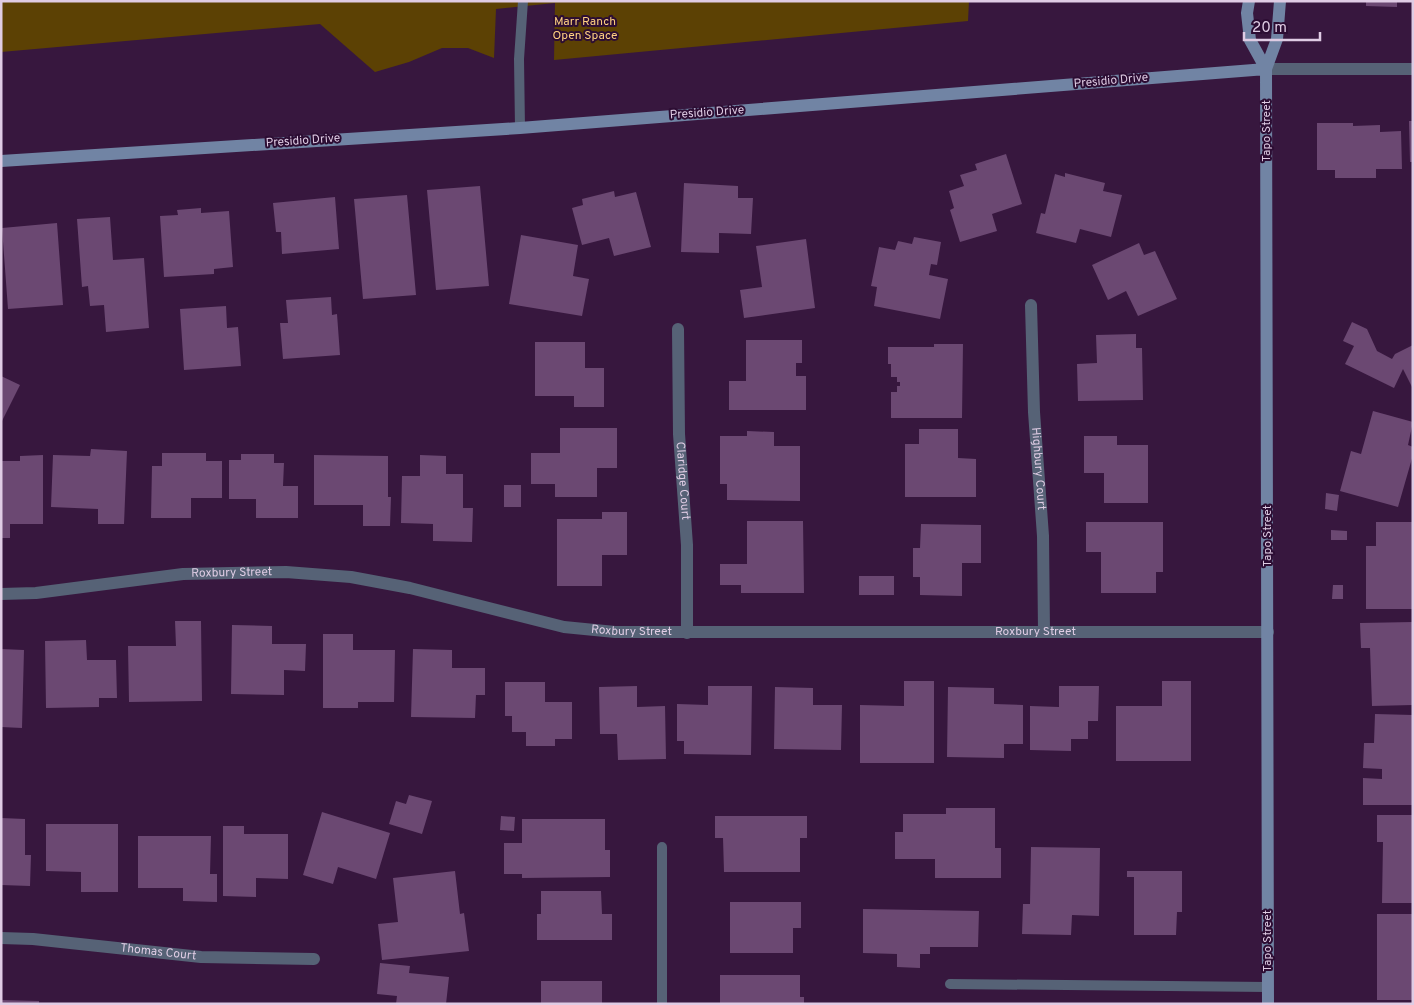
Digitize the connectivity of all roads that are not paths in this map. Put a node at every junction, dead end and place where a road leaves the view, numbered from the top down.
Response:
1 (523, 1) edge
2 (1249, 1) edge
3 (1280, 1) edge
4 (1266, 69) junction
5 (1413, 69) edge
6 (520, 128) junction
7 (1, 161) edge
8 (1031, 305) dead end
9 (678, 329) dead end
10 (1, 594) edge
11 (687, 632) junction
12 (1044, 632) junction
13 (1268, 632) junction
14 (662, 847) dead end
15 (1, 938) edge
16 (314, 959) dead end
17 (950, 984) dead end
18 (1268, 986) junction
19 (662, 1004) edge
20 (1268, 1004) edge

1 - 6 lane
2 - 4 street
3 - 4 street
4 - 5 street, Presidio Drive
4 - 6 street, Presidio Drive
4 - 13 street, Tapo Street
6 - 7 street, Presidio Drive
8 - 12 street, Highbury Court
9 - 11 street, Claridge Court
10 - 11 street, Roxbury Street
11 - 12 street, Roxbury Street
12 - 13 street, Roxbury Street
13 - 18 street, Tapo Street
14 - 19 lane
15 - 16 street, Thomas Court
17 - 18 lane
18 - 20 street, Tapo Street

